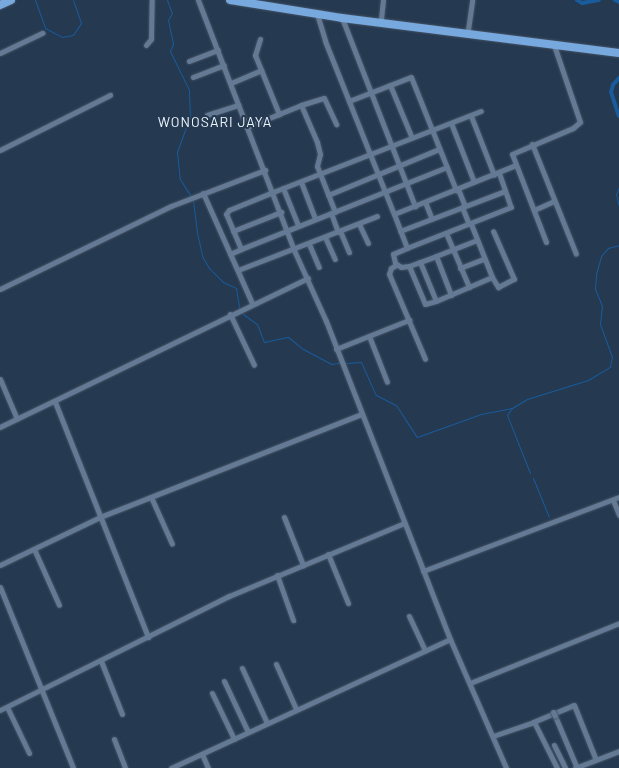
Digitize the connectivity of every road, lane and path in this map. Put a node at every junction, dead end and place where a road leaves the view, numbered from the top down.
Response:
1 (11, 0) edge
2 (152, 0) edge
3 (198, 0) edge
4 (230, 0) edge
5 (253, 0) edge
6 (383, 0) edge
7 (472, 0) edge
8 (0, 5) edge
9 (317, 14) junction
10 (342, 18) junction
11 (381, 19) junction
12 (468, 30) junction
13 (42, 33) dead end
14 (260, 39) dead end
15 (554, 45) junction
16 (146, 46) dead end
17 (602, 49) junction
18 (619, 49) edge
19 (218, 50) junction
20 (0, 53) edge
21 (619, 53) edge
22 (189, 61) dead end
23 (224, 65) junction
24 (261, 70) junction
25 (193, 77) dead end
26 (230, 83) junction
27 (390, 84) junction
28 (370, 93) junction
29 (110, 95) dead end
30 (349, 101) junction
31 (301, 104) junction
32 (238, 105) junction
33 (481, 111) dead end
34 (279, 114) junction
35 (207, 116) dead end
36 (471, 116) junction
37 (451, 123) junction
38 (336, 124) dead end
39 (247, 127) junction
40 (432, 130) junction
41 (412, 138) junction
42 (532, 144) junction
43 (392, 147) junction
44 (439, 149) junction
45 (0, 150) edge
46 (370, 154) junction
47 (399, 165) junction
48 (516, 165) junction
49 (447, 167) junction
50 (265, 170) junction
51 (377, 173) junction
52 (320, 174) junction
53 (496, 174) junction
54 (301, 182) junction
55 (474, 182) junction
56 (406, 184) junction
57 (283, 188) junction
58 (457, 189) junction
59 (505, 191) junction
60 (273, 192) junction
61 (384, 192) junction
62 (203, 193) junction
63 (328, 195) junction
64 (554, 201) junction
65 (426, 202) junction
66 (415, 206) junction
67 (464, 206) junction
68 (534, 210) junction
69 (281, 212) junction
70 (333, 212) junction
71 (394, 214) junction
72 (377, 216) dead end
73 (315, 218) junction
74 (432, 219) junction
75 (359, 224) junction
76 (470, 224) junction
77 (298, 225) junction
78 (287, 229) junction
79 (233, 231) junction
80 (400, 231) junction
81 (493, 231) dead end
82 (339, 232) junction
83 (446, 233) junction
84 (325, 237) junction
85 (477, 240) junction
86 (546, 242) dead end
87 (368, 243) dead end
88 (309, 244) junction
89 (293, 248) junction
90 (406, 248) junction
91 (241, 249) junction
92 (452, 250) junction
93 (349, 252) dead end
94 (230, 254) junction
95 (576, 254) dead end
96 (436, 256) junction
97 (335, 259) dead end
98 (484, 259) junction
99 (420, 262) junction
100 (396, 265) junction
101 (408, 266) junction
102 (319, 267) dead end
103 (460, 268) junction
104 (238, 270) junction
105 (492, 277) junction
106 (308, 278) junction
107 (469, 287) junction
108 (0, 289) edge
109 (451, 295) junction
110 (436, 301) junction
111 (252, 303) junction
112 (230, 314) junction
113 (409, 320) junction
114 (369, 336) junction
115 (336, 349) junction
116 (425, 359) dead end
117 (254, 365) dead end
118 (0, 379) edge
119 (387, 382) dead end
120 (55, 402) junction
121 (361, 414) junction
122 (17, 419) junction
123 (0, 427) edge
124 (151, 497) junction
125 (619, 497) edge
126 (613, 500) junction
127 (619, 515) edge
128 (100, 517) junction
129 (284, 518) dead end
130 (404, 523) junction
131 (172, 544) dead end
132 (34, 549) junction
133 (328, 554) junction
134 (0, 565) edge
135 (303, 565) junction
136 (423, 571) junction
137 (277, 575) junction
138 (0, 587) edge
139 (348, 603) dead end
140 (59, 605) dead end
141 (409, 616) dead end
142 (294, 620) dead end
143 (619, 623) edge
144 (148, 637) junction
145 (450, 639) junction
146 (425, 650) junction
147 (100, 661) junction
148 (276, 664) dead end
149 (242, 668) dead end
150 (224, 681) dead end
151 (470, 683) junction
152 (42, 690) junction
153 (212, 693) dead end
154 (7, 706) junction
155 (0, 710) edge
156 (296, 710) junction
157 (122, 714) dead end
158 (554, 714) dead end
159 (533, 722) junction
160 (267, 723) junction
161 (248, 732) junction
162 (493, 736) junction
163 (234, 739) junction
164 (114, 740) dead end
165 (554, 745) dead end
166 (619, 751) edge
167 (29, 753) dead end
168 (202, 754) junction
169 (596, 760) junction
170 (73, 768) edge
171 (125, 768) edge
172 (171, 768) edge
173 (208, 768) edge
174 (506, 768) edge
175 (557, 768) edge
176 (565, 768) edge
177 (578, 768) edge

1 - 8 highway
2 - 16 street
3 - 19 street
4 - 9 highway
5 - 11 highway
6 - 11 street
7 - 12 street
9 - 10 highway
9 - 30 street
10 - 15 highway
10 - 28 street
11 - 12 highway
12 - 17 highway
13 - 20 street
14 - 24 street
15 - 17 highway
15 - 42 street
17 - 18 highway
17 - 21 highway
19 - 22 street
19 - 23 street
23 - 25 street
23 - 26 street
24 - 26 street
24 - 34 street
26 - 32 street
27 - 28 street
27 - 40 street
27 - 41 street
28 - 30 street
28 - 43 street
29 - 45 street
30 - 46 street
31 - 34 street
31 - 38 street
31 - 52 street
32 - 35 street
32 - 39 street
33 - 36 street
34 - 39 street
36 - 37 street
36 - 53 street
37 - 40 street
37 - 55 street
39 - 50 street
40 - 41 street
40 - 44 street
41 - 43 street
42 - 48 street
42 - 64 street
43 - 46 street
43 - 47 street
44 - 47 street
44 - 49 street
46 - 51 street
46 - 52 street
47 - 51 street
47 - 56 street
48 - 53 street
48 - 68 street
49 - 56 street
49 - 58 street
50 - 60 street
50 - 62 street
51 - 61 street
51 - 63 street
52 - 54 street
52 - 63 street
53 - 55 street
53 - 59 street
54 - 57 street
54 - 73 street
55 - 58 street
56 - 61 street
56 - 66 street
57 - 60 street
57 - 77 street
58 - 65 street
58 - 67 street
59 - 67 street
59 - 76 street
60 - 69 street
60 - 79 street
61 - 70 street
61 - 71 street
62 - 94 street
62 - 108 street
63 - 70 street
64 - 68 street
64 - 95 street
65 - 66 street
65 - 74 street
66 - 71 street
67 - 74 street
67 - 76 street
68 - 86 street
69 - 78 street
69 - 79 street
70 - 73 street
70 - 82 street
71 - 80 street
72 - 75 street
73 - 77 street
74 - 80 street
75 - 82 street
75 - 87 street
76 - 83 street
76 - 85 street
77 - 78 street
78 - 89 street
78 - 91 street
79 - 91 street
80 - 90 street
81 - 105 street
82 - 84 street
82 - 93 street
83 - 90 street
83 - 92 street
84 - 88 street
84 - 97 street
85 - 92 street
85 - 98 street
88 - 89 street
88 - 102 street
89 - 104 street
89 - 106 street
90 - 100 street
91 - 94 street
92 - 96 street
92 - 103 street
94 - 104 street
96 - 99 street
96 - 109 street
98 - 103 street
98 - 105 street
99 - 101 street
99 - 110 street
100 - 101 street
100 - 113 street
101 - 110 street
103 - 107 street
104 - 111 street
105 - 107 street
106 - 111 street
106 - 115 street
107 - 109 street
109 - 110 street
111 - 112 street
112 - 117 street
112 - 120 street
113 - 114 street
113 - 116 street
114 - 115 street
114 - 119 street
115 - 121 street
118 - 122 street
120 - 122 street
120 - 128 street
121 - 124 street
121 - 130 street
122 - 123 street
124 - 128 street
124 - 131 street
125 - 126 street
126 - 127 street
126 - 136 street
128 - 132 street
128 - 144 street
129 - 135 street
130 - 133 street
130 - 136 street
132 - 134 street
132 - 140 street
133 - 135 street
133 - 139 street
135 - 137 street
136 - 145 street
137 - 142 street
137 - 144 street
138 - 152 street
141 - 146 street
143 - 151 street
144 - 147 street
145 - 146 street
145 - 151 street
146 - 156 street
147 - 152 street
147 - 157 street
148 - 156 street
149 - 160 street
150 - 161 street
151 - 162 street
152 - 154 street
152 - 170 street
153 - 163 street
154 - 155 street
154 - 167 street
156 - 160 street
158 - 177 street
159 - 162 street
159 - 169 street
159 - 175 street
160 - 161 street
161 - 163 street
162 - 174 street
163 - 168 street
164 - 171 street
165 - 176 street
166 - 169 street
168 - 172 street
168 - 173 street
169 - 177 street

